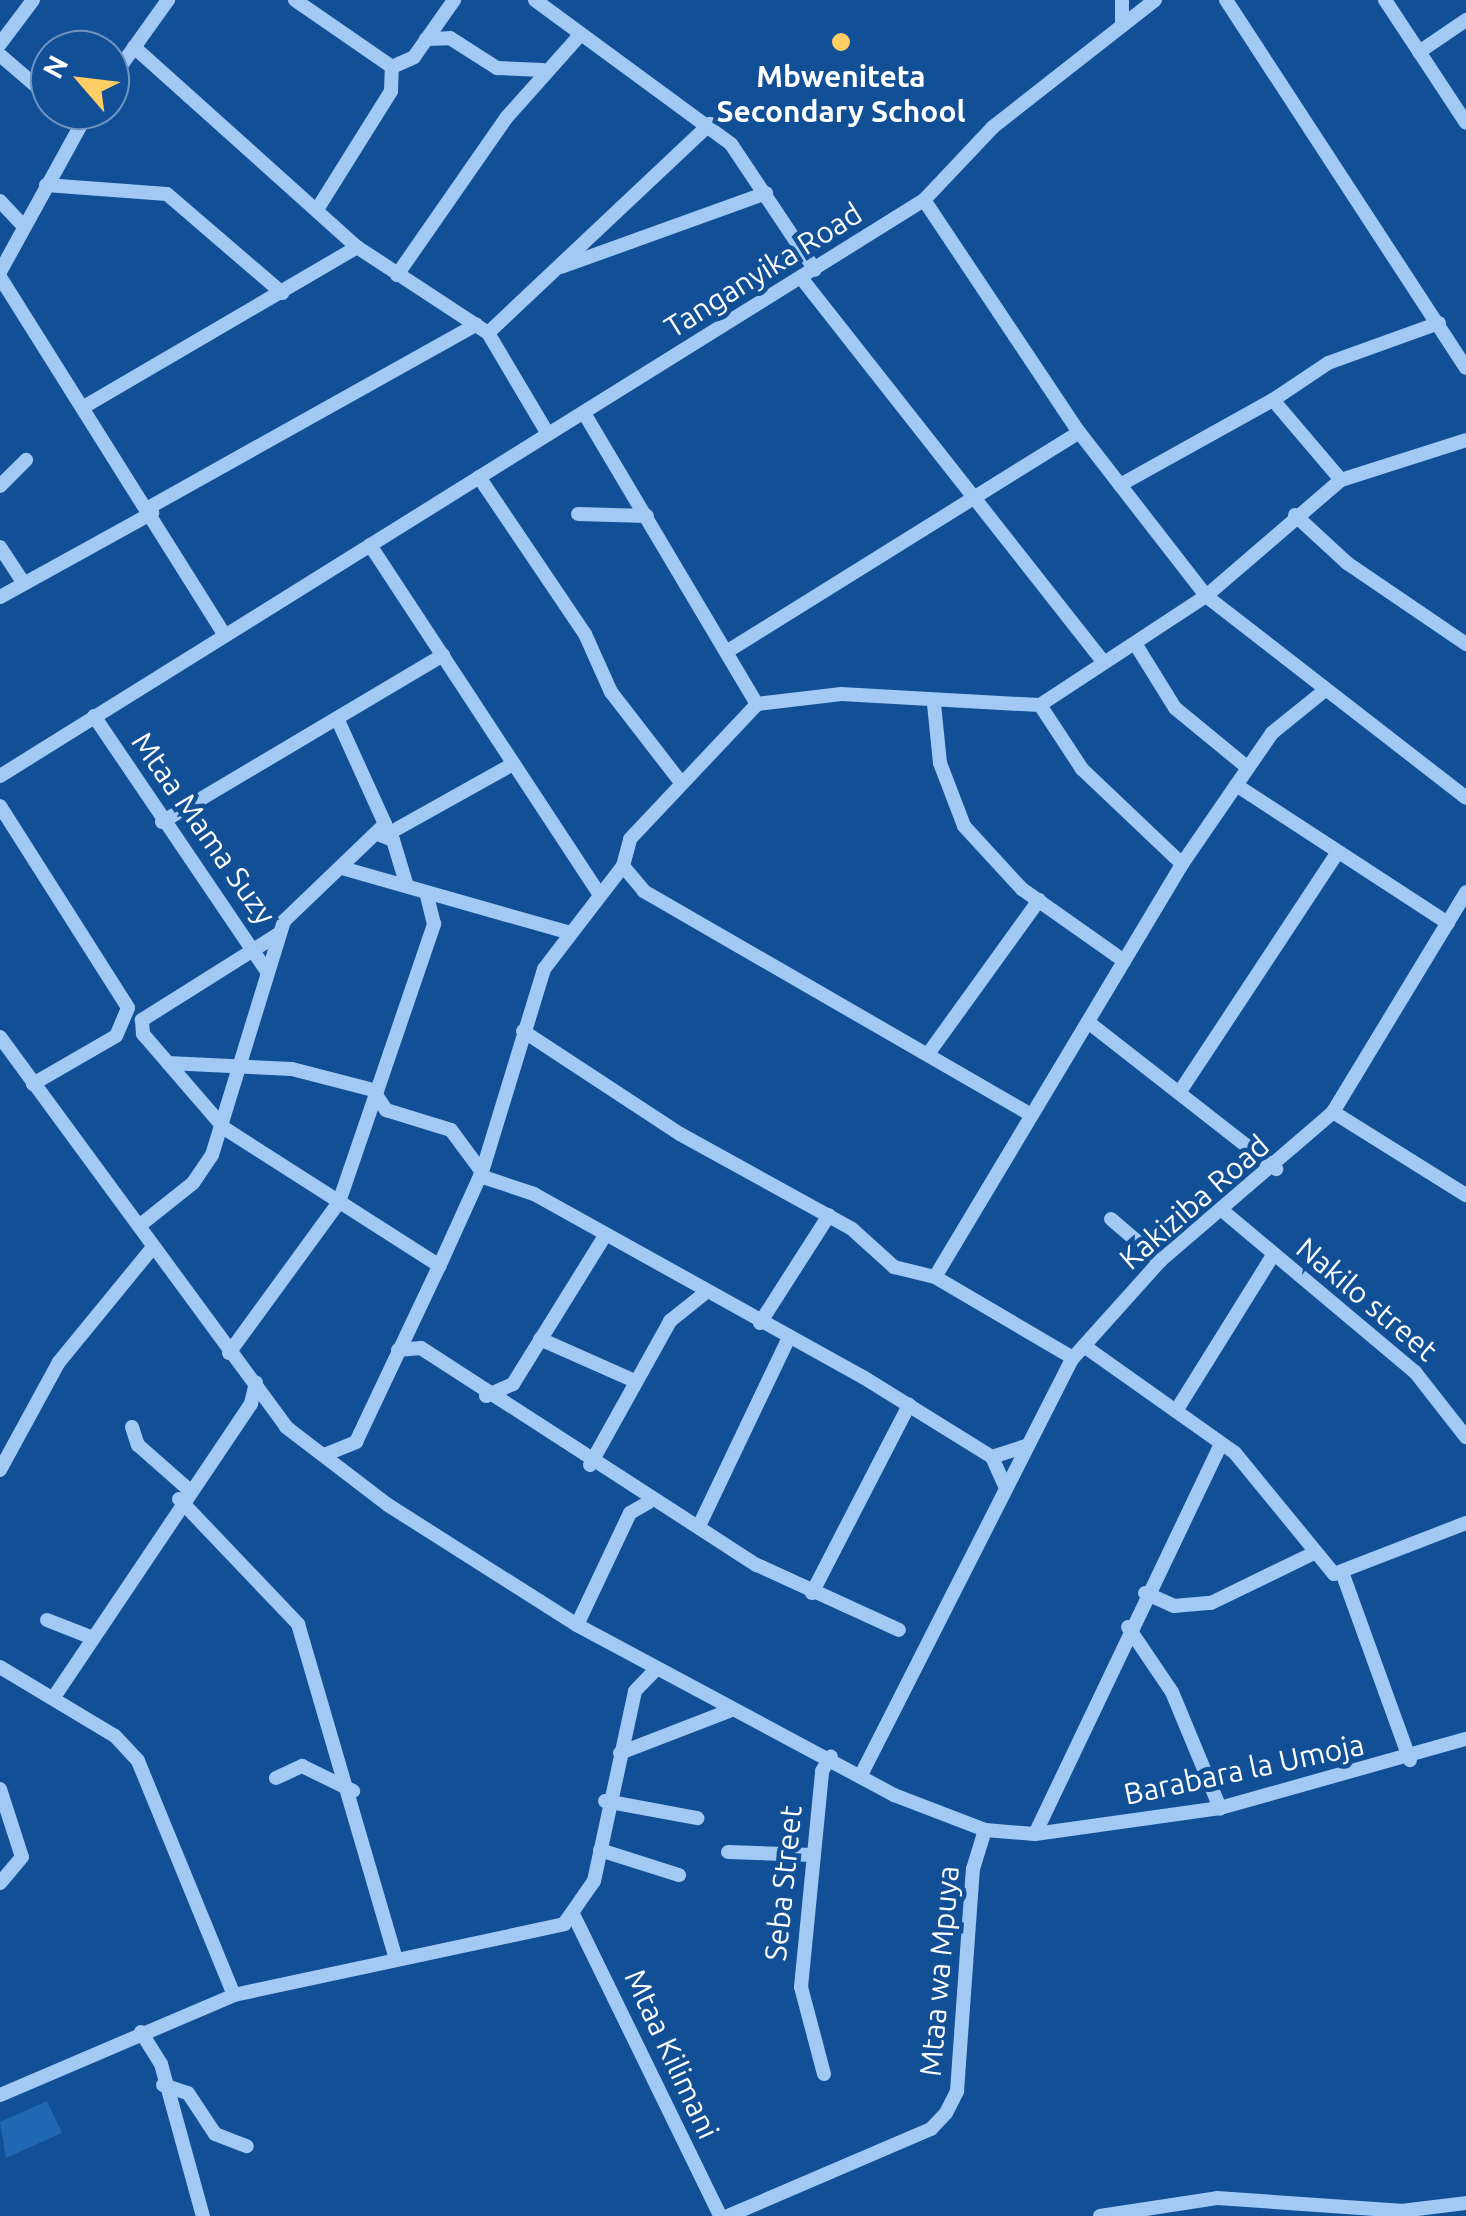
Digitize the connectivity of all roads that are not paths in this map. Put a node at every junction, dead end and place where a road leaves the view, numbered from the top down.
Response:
1 (33, 0) edge
2 (168, 0) edge
3 (295, 0) edge
4 (454, 0) edge
5 (535, 0) edge
6 (1122, 0) edge
7 (1155, 0) edge
8 (1226, 0) edge
9 (1385, 0) edge
10 (1466, 20) edge
11 (1122, 22) junction
12 (580, 34) junction
13 (426, 40) junction
14 (0, 44) edge
15 (134, 47) junction
16 (1419, 52) junction
17 (130, 53) edge
18 (0, 55) edge
19 (392, 66) junction
20 (543, 70) junction
21 (30, 81) edge
22 (1466, 122) edge
23 (710, 124) junction
24 (77, 130) edge
25 (46, 186) junction
26 (766, 192) junction
27 (924, 200) junction
28 (0, 202) edge
29 (318, 208) junction
30 (24, 227) junction
31 (357, 247) junction
32 (556, 269) junction
33 (0, 275) edge
34 (808, 275) junction
35 (397, 276) junction
36 (282, 293) junction
37 (1439, 323) junction
38 (482, 329) junction
39 (1466, 368) edge
40 (1272, 400) junction
41 (87, 406) junction
42 (584, 413) junction
43 (1079, 432) junction
44 (548, 434) junction
45 (1466, 440) edge
46 (26, 460) dead end
47 (478, 477) junction
48 (1341, 480) junction
49 (1120, 485) junction
50 (0, 486) edge
51 (970, 492) junction
52 (150, 510) junction
53 (578, 514) dead end
54 (647, 516) junction
55 (1295, 516) junction
56 (370, 546) junction
57 (0, 548) edge
58 (24, 582) junction
59 (0, 596) edge
60 (1206, 596) junction
61 (225, 635) junction
62 (1466, 643) edge
63 (1136, 644) junction
64 (731, 649) junction
65 (443, 656) junction
66 (1103, 660) junction
67 (1324, 691) junction
68 (757, 704) junction
69 (934, 704) junction
70 (1040, 704) junction
71 (94, 716) junction
72 (337, 718) junction
73 (513, 764) junction
74 (1248, 768) junction
75 (1, 774) edge
76 (679, 780) junction
77 (1236, 785) junction
78 (1466, 798) edge
79 (0, 806) edge
80 (162, 822) junction
81 (383, 835) junction
82 (1337, 852) junction
83 (1182, 864) junction
84 (623, 866) junction
85 (342, 868) junction
86 (407, 886) junction
87 (1466, 892) edge
88 (426, 893) junction
89 (599, 894) junction
90 (1039, 900) junction
91 (462, 905) junction
92 (1448, 922) junction
93 (434, 924) junction
94 (567, 932) junction
95 (276, 935) junction
96 (252, 947) junction
97 (1124, 961) junction
98 (267, 972) junction
99 (1088, 1022) junction
100 (523, 1031) junction
101 (1, 1041) edge
102 (928, 1054) junction
103 (552, 1057) junction
104 (168, 1063) junction
105 (242, 1064) junction
106 (513, 1066) junction
107 (33, 1084) junction
108 (373, 1090) junction
109 (1180, 1093) junction
110 (1334, 1112) junction
111 (1028, 1113) junction
112 (224, 1128) junction
113 (1276, 1169) junction
114 (481, 1174) junction
115 (1466, 1194) edge
116 (339, 1202) junction
117 (1223, 1211) junction
118 (829, 1215) junction
119 (1111, 1220) dead end
120 (139, 1226) junction
121 (606, 1234) junction
122 (153, 1247) junction
123 (1273, 1255) junction
124 (1160, 1261) junction
125 (440, 1266) junction
126 (935, 1278) junction
127 (706, 1293) junction
128 (760, 1323) junction
129 (408, 1330) junction
130 (540, 1339) junction
131 (788, 1339) junction
132 (421, 1348) junction
133 (398, 1350) junction
134 (1078, 1352) junction
135 (230, 1353) junction
136 (635, 1381) junction
137 (256, 1383) junction
138 (486, 1396) junction
139 (251, 1404) junction
140 (272, 1406) junction
141 (908, 1406) junction
142 (1176, 1410) junction
143 (132, 1427) dead end
144 (7, 1435) edge
145 (1466, 1437) edge
146 (1221, 1444) junction
147 (1025, 1446) junction
148 (324, 1454) junction
149 (992, 1457) junction
150 (590, 1465) junction
151 (0, 1470) edge
152 (1005, 1486) junction
153 (183, 1494) junction
154 (650, 1502) junction
155 (1466, 1524) edge
156 (699, 1526) junction
157 (1314, 1553) junction
158 (1343, 1575) junction
159 (1145, 1593) junction
160 (812, 1594) junction
161 (47, 1620) dead end
162 (576, 1625) junction
163 (1128, 1627) junction
164 (899, 1630) dead end
165 (92, 1638) junction
166 (0, 1667) edge
167 (654, 1671) junction
168 (54, 1697) junction
169 (729, 1711) junction
170 (1466, 1739) edge
171 (620, 1753) junction
172 (831, 1756) junction
173 (1410, 1760) junction
174 (861, 1776) junction
175 (276, 1778) dead end
176 (0, 1789) edge
177 (354, 1791) junction
178 (605, 1801) junction
179 (1220, 1808) junction
180 (697, 1818) dead end
181 (985, 1830) junction
182 (1035, 1834) junction
183 (600, 1850) junction
184 (728, 1852) dead end
185 (812, 1856) junction
186 (679, 1875) dead end
187 (0, 1883) edge
188 (574, 1916) junction
189 (395, 1956) junction
190 (234, 1995) junction
191 (141, 2032) junction
192 (824, 2074) dead end
193 (163, 2085) junction
194 (0, 2094) edge
195 (248, 2146) dead end
196 (1466, 2203) edge
197 (203, 2216) edge
198 (720, 2216) edge
199 (728, 2216) edge
200 (1100, 2216) edge

1 - 14 street
2 - 15 street
3 - 19 street
4 - 13 street
5 - 12 street
6 - 11 street
7 - 11 street, Tanganyika Road
8 - 37 street
9 - 16 street
10 - 16 street
11 - 27 street, Tanganyika Road
12 - 20 street
12 - 23 street
13 - 19 street
13 - 20 street
15 - 17 street
15 - 29 street
16 - 22 street
18 - 21 street
19 - 29 street
20 - 35 street
23 - 26 street
23 - 32 street
24 - 25 street
25 - 30 street
25 - 36 street
26 - 32 street
26 - 34 street
27 - 34 street, Tanganyika Road
27 - 43 street
28 - 30 street
29 - 31 street
30 - 33 street
31 - 35 street
31 - 36 street
32 - 38 street
33 - 41 street
34 - 42 street, Tanganyika Road
34 - 51 street
35 - 38 street
36 - 41 street
37 - 39 street
37 - 40 street
38 - 44 street
38 - 52 street
40 - 48 street
40 - 49 street
41 - 52 street
42 - 44 street, Tanganyika Road
42 - 54 street
43 - 49 street
43 - 51 street
44 - 47 street, Tanganyika Road
45 - 48 street
46 - 50 street
47 - 56 street, Tanganyika Road
47 - 76 street
48 - 55 street
49 - 60 street
51 - 64 street
51 - 66 street
52 - 58 street
52 - 61 street
53 - 54 street
54 - 64 street
55 - 60 street
55 - 62 street
56 - 61 street, Tanganyika Road
56 - 65 street
57 - 58 street
58 - 59 street
60 - 63 street
60 - 67 street
61 - 71 street, Tanganyika Road
63 - 66 street
63 - 74 street
64 - 68 street
65 - 72 street
65 - 73 street
66 - 70 street
67 - 74 street
67 - 78 street
68 - 69 street
68 - 76 street
69 - 70 street
69 - 90 street
70 - 83 street
71 - 75 street, Tanganyika Road
71 - 80 street, Mtaa Mama Suzy
72 - 80 street
72 - 81 street
73 - 81 street
73 - 89 street
74 - 77 street
76 - 84 street
77 - 82 street
77 - 83 street
79 - 107 street
80 - 96 street, Mtaa Mama Suzy
81 - 85 street
81 - 86 street
82 - 92 street
82 - 109 street
83 - 97 street
84 - 89 street
84 - 102 street
85 - 86 street
85 - 95 street
86 - 88 street
87 - 92 street, Kakiziba Road
88 - 91 street
88 - 93 street
89 - 94 street
90 - 97 street
90 - 102 street
91 - 93 street
91 - 94 street
92 - 110 street, Kakiziba Road
93 - 108 street
94 - 100 street
95 - 96 street
95 - 98 street
96 - 98 street, Mtaa Mama Suzy
96 - 104 street
97 - 99 street
98 - 105 street
99 - 109 street
99 - 111 street
100 - 103 street
100 - 106 street
101 - 107 street, Barabara la Umoja
102 - 111 street
103 - 106 street
103 - 118 street
104 - 105 street
104 - 112 street
105 - 108 street
105 - 112 street
106 - 114 street
107 - 120 street, Barabara la Umoja
108 - 114 street
108 - 116 street
109 - 113 street
110 - 113 street, Kakiziba Road
110 - 115 street
111 - 126 street
112 - 116 street
112 - 120 street
113 - 117 street, Kakiziba Road
114 - 121 street
114 - 125 street
116 - 125 street
116 - 135 street
117 - 123 street, Nakilo street
117 - 124 street, Kakiziba Road
118 - 126 street
118 - 128 street
119 - 124 street
120 - 122 street, Barabara la Umoja
121 - 127 street
121 - 130 street
122 - 135 street, Barabara la Umoja
122 - 144 street
123 - 142 street
123 - 145 street, Nakilo street
124 - 134 street, Kakiziba Road
125 - 129 street
126 - 134 street
127 - 128 street
127 - 136 street
128 - 131 street
129 - 132 street
129 - 133 street
130 - 136 street
130 - 138 street
131 - 141 street
131 - 156 street
132 - 133 street
132 - 138 street
133 - 148 street
134 - 142 street
134 - 147 street, Kakiziba Road
135 - 137 street, Barabara la Umoja
136 - 150 street
137 - 139 street
137 - 140 street, Barabara la Umoja
138 - 150 street
139 - 140 street
139 - 153 street
140 - 148 street, Barabara la Umoja
141 - 149 street
141 - 160 street
142 - 146 street
143 - 153 street
144 - 151 street
146 - 157 street
146 - 159 street
147 - 149 street
147 - 152 street, Kakiziba Road
148 - 162 street, Barabara la Umoja
149 - 152 street
150 - 154 street
152 - 174 street, Kakiziba Road
153 - 165 street
153 - 177 street
154 - 156 street
154 - 162 street
155 - 158 street
156 - 160 street
157 - 158 street
157 - 159 street
158 - 173 street
159 - 163 street
160 - 164 street
161 - 165 street
162 - 167 street, Barabara la Umoja
163 - 179 street
163 - 182 street
165 - 168 street
166 - 168 street
167 - 169 street, Barabara la Umoja
167 - 171 street
168 - 190 street
169 - 171 street
169 - 172 street, Barabara la Umoja
170 - 173 street, Barabara la Umoja
171 - 178 street
172 - 174 street, Barabara la Umoja
172 - 185 street, Seba Street
173 - 179 street, Barabara la Umoja
174 - 181 street, Barabara la Umoja
175 - 177 street
176 - 187 street
177 - 189 street
178 - 180 street
178 - 183 street
179 - 182 street, Barabara la Umoja
181 - 182 street, Barabara la Umoja
181 - 199 street, Mtaa wa Mpuya
183 - 186 street
183 - 188 street
184 - 185 street
185 - 192 street, Seba Street
188 - 189 street
188 - 198 street, Mtaa Kilimani
189 - 190 street
190 - 191 street
191 - 193 street
191 - 194 street
193 - 195 street
193 - 197 street
196 - 200 street

